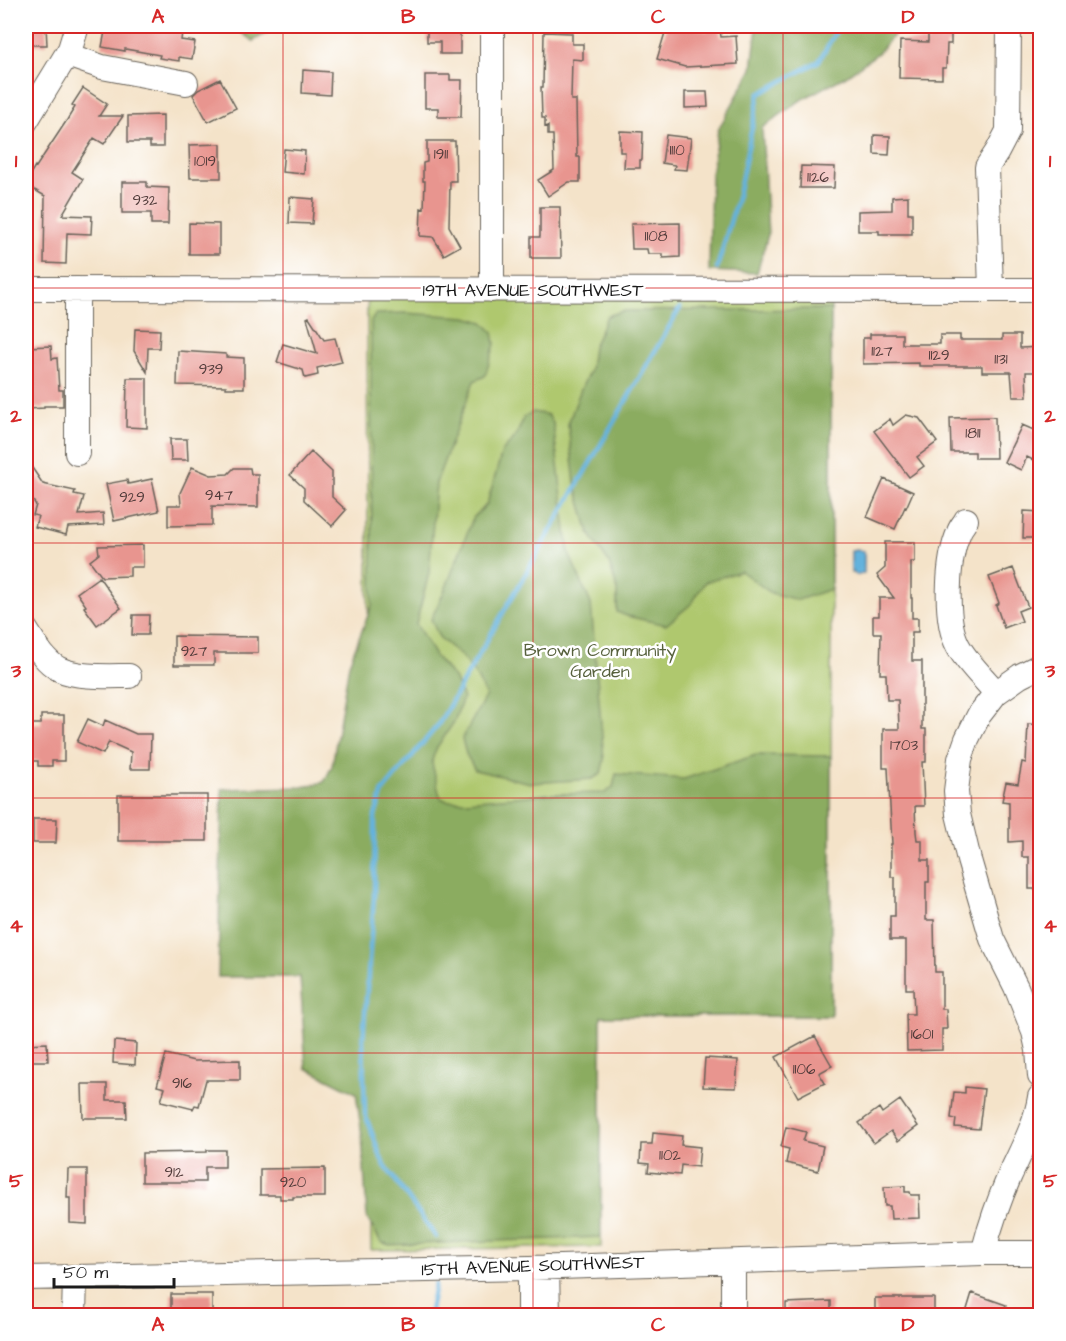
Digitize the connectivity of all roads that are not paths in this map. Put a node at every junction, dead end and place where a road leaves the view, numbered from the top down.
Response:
1 (77, 26) edge
2 (492, 26) edge
3 (1009, 26) edge
4 (67, 55) junction
5 (186, 83) dead end
6 (26, 121) edge
7 (26, 289) edge
8 (77, 289) junction
9 (492, 290) junction
10 (991, 290) junction
11 (1041, 290) edge
12 (77, 453) dead end
13 (966, 520) dead end
14 (26, 630) edge
15 (1041, 666) edge
16 (129, 676) dead end
17 (996, 693) junction
18 (1041, 1076) edge
19 (1041, 1097) edge
20 (983, 1253) junction
21 (1041, 1253) edge
22 (733, 1262) junction
23 (538, 1267) junction
24 (75, 1277) junction
25 (26, 1278) edge
26 (74, 1316) edge
27 (530, 1316) edge
28 (548, 1316) edge
29 (733, 1316) edge

1 - 4 street
2 - 9 street
3 - 10 street
4 - 5 street
4 - 6 street
7 - 8 street, 19TH AVENUE SOUTHWEST
8 - 9 street, 19TH AVENUE SOUTHWEST
8 - 12 street
9 - 10 street, 19TH AVENUE SOUTHWEST
10 - 11 street, 19TH AVENUE SOUTHWEST
13 - 17 street
14 - 16 street
15 - 17 street
17 - 18 street
19 - 20 street
20 - 21 street, 15TH AVENUE SOUTHWEST
20 - 22 street, 15TH AVENUE SOUTHWEST
22 - 23 street, 15TH AVENUE SOUTHWEST
22 - 29 street
23 - 24 street, 15TH AVENUE SOUTHWEST
23 - 27 street
23 - 28 street
24 - 25 street, 15TH AVENUE SOUTHWEST
24 - 26 street

